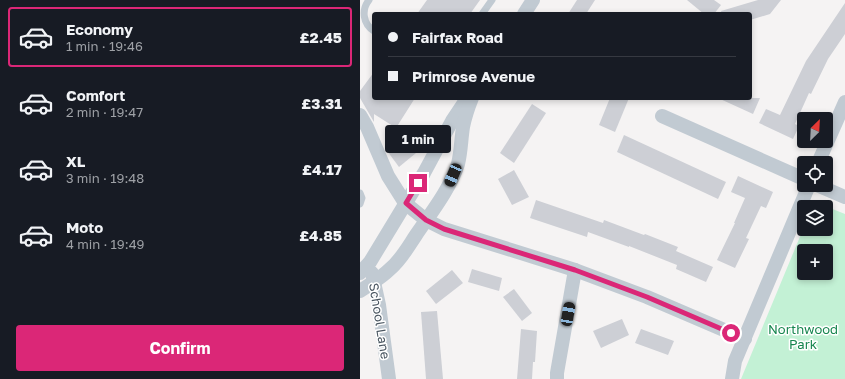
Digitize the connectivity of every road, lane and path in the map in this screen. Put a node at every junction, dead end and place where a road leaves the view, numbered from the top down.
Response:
1 (369, 0) edge
2 (492, 0) edge
3 (533, 0) edge
4 (483, 12) edge
5 (525, 12) edge
6 (372, 30) edge
7 (467, 100) edge
8 (471, 100) edge
9 (845, 102) edge
10 (360, 114) edge
11 (662, 116) dead end
12 (363, 128) edge
13 (821, 156) edge
14 (797, 177) edge
15 (806, 192) edge
16 (833, 192) edge
17 (360, 193) edge
18 (845, 197) edge
19 (406, 203) junction
20 (360, 204) edge
21 (426, 220) junction
22 (363, 270) edge
23 (575, 270) junction
24 (374, 282) junction
25 (360, 290) edge
26 (745, 339) junction
27 (389, 379) edge
28 (557, 379) edge
29 (732, 379) edge

1 - 6 lane
2 - 4 lane
3 - 5 street
7 - 19 street
8 - 21 street
9 - 13 street
10 - 12 street
11 - 14 street
12 - 19 street
15 - 26 street
16 - 18 street
17 - 20 lane
19 - 21 street
19 - 22 street
21 - 23 street
21 - 24 street
22 - 24 street, School Lane
23 - 26 street
23 - 28 street
24 - 25 street
24 - 27 street, School Lane
26 - 29 street

